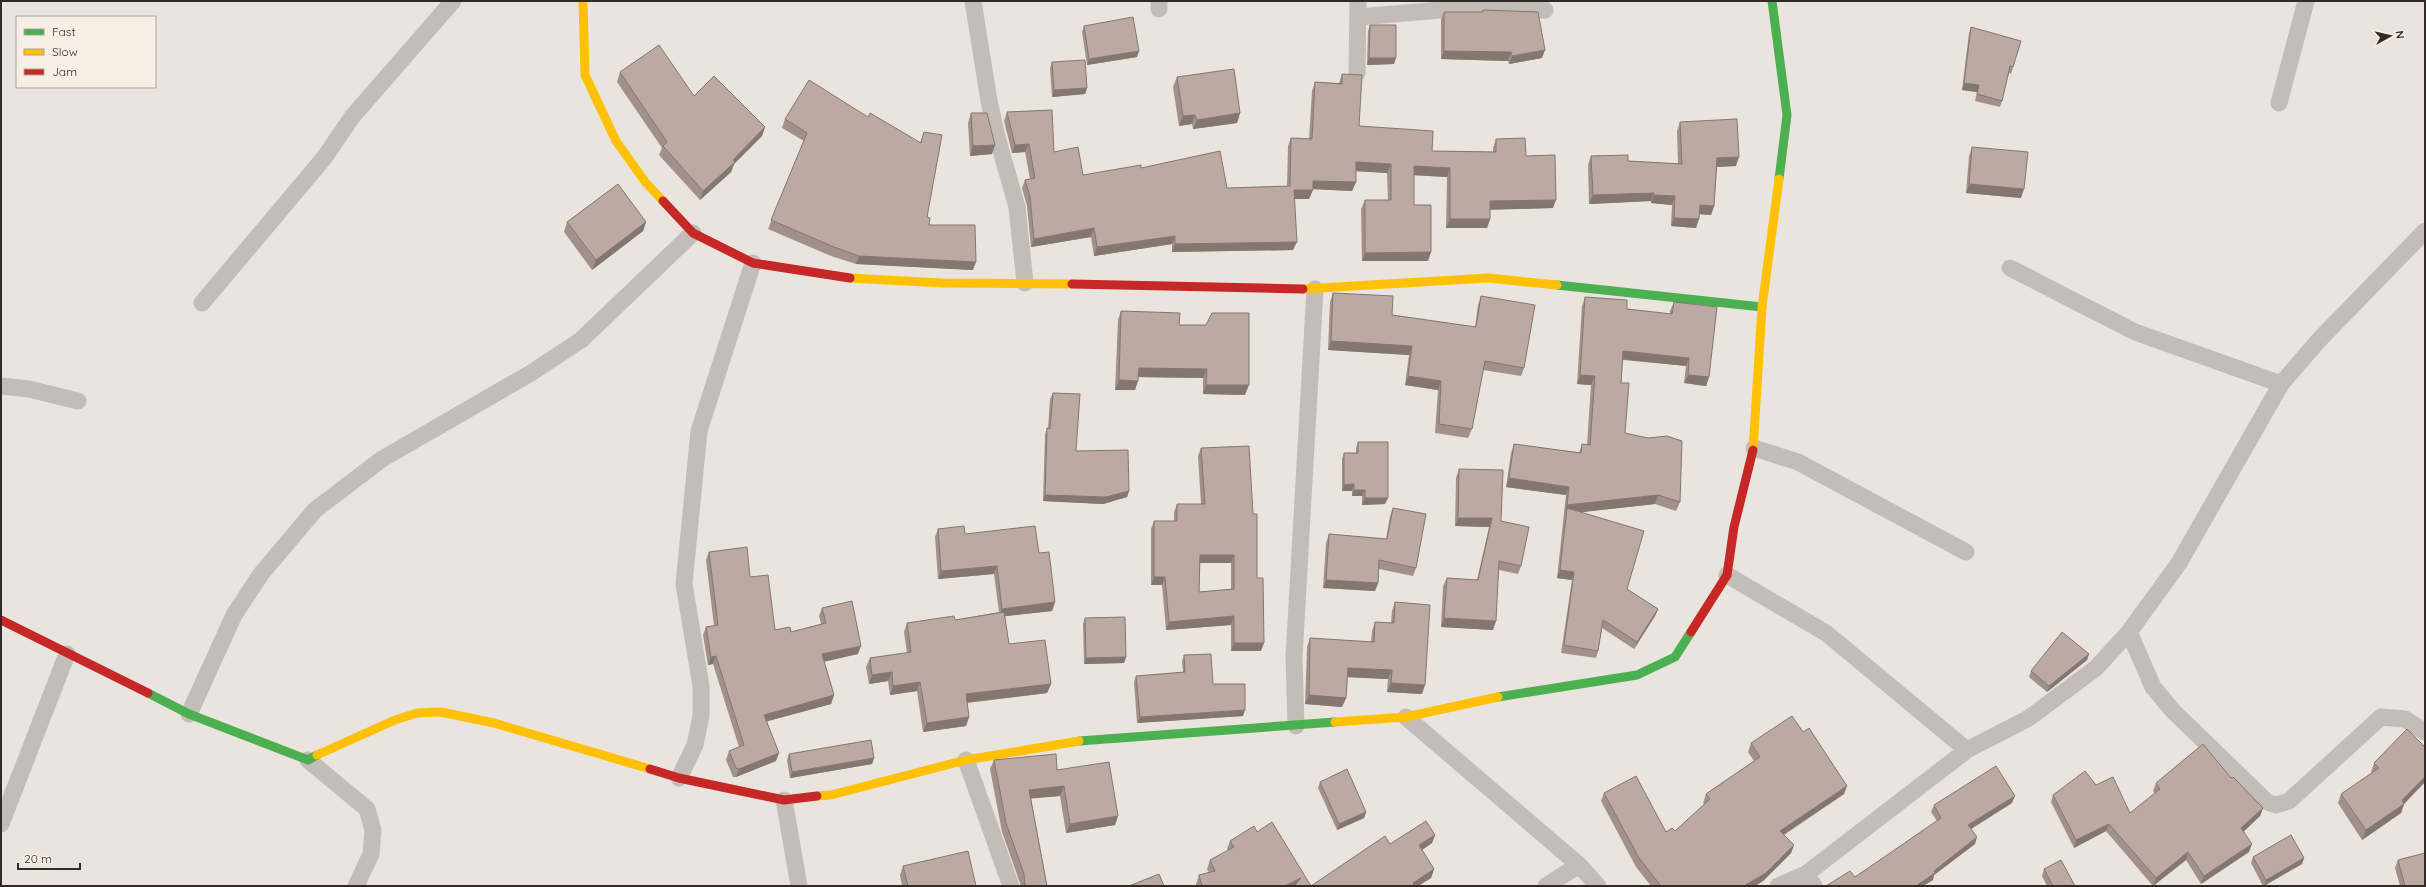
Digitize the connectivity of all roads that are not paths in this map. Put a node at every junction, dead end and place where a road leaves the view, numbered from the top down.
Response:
1 (453, 1) edge
2 (583, 1) edge
3 (973, 1) edge
4 (1772, 1) edge
5 (2306, 1) edge
6 (1358, 9) edge
7 (1545, 10) dead end
8 (1357, 73) edge
9 (2279, 103) dead end
10 (2425, 231) edge
11 (693, 233) junction
12 (752, 263) junction
13 (2010, 268) dead end
14 (1024, 283) junction
15 (1315, 289) junction
16 (202, 303) dead end
17 (1762, 307) junction
18 (2281, 384) junction
19 (1, 386) edge
20 (78, 401) dead end
21 (1754, 448) junction
22 (1966, 552) dead end
23 (1727, 575) junction
24 (1, 620) edge
25 (2129, 632) junction
26 (67, 654) junction
27 (189, 714) junction
28 (1406, 717) junction
29 (1296, 726) junction
30 (2425, 732) edge
31 (1967, 750) junction
32 (308, 760) junction
33 (966, 760) junction
34 (680, 778) junction
35 (784, 800) junction
36 (1, 824) edge
37 (1579, 865) junction
38 (1810, 880) edge
39 (356, 886) edge
40 (799, 886) edge
41 (1011, 886) edge
42 (1546, 886) edge
43 (1598, 886) edge
44 (1778, 886) edge

1 - 16 street
2 - 11 street
3 - 14 street
4 - 17 street
5 - 9 street
6 - 7 street
6 - 8 street
10 - 18 street
11 - 12 street
11 - 27 street
12 - 14 street
12 - 34 street
13 - 18 street
14 - 15 street
15 - 17 street
15 - 29 street
17 - 21 street
18 - 25 street
19 - 20 street
21 - 22 street
21 - 23 street
23 - 28 street
23 - 31 street
24 - 26 street
25 - 30 street
25 - 31 street
26 - 27 street
26 - 36 street
27 - 32 street
28 - 29 street
28 - 37 street
29 - 33 street
31 - 38 street
32 - 34 street
32 - 39 street
33 - 35 street
33 - 41 street
34 - 35 street
35 - 40 street
37 - 42 street
37 - 43 street
38 - 44 street

